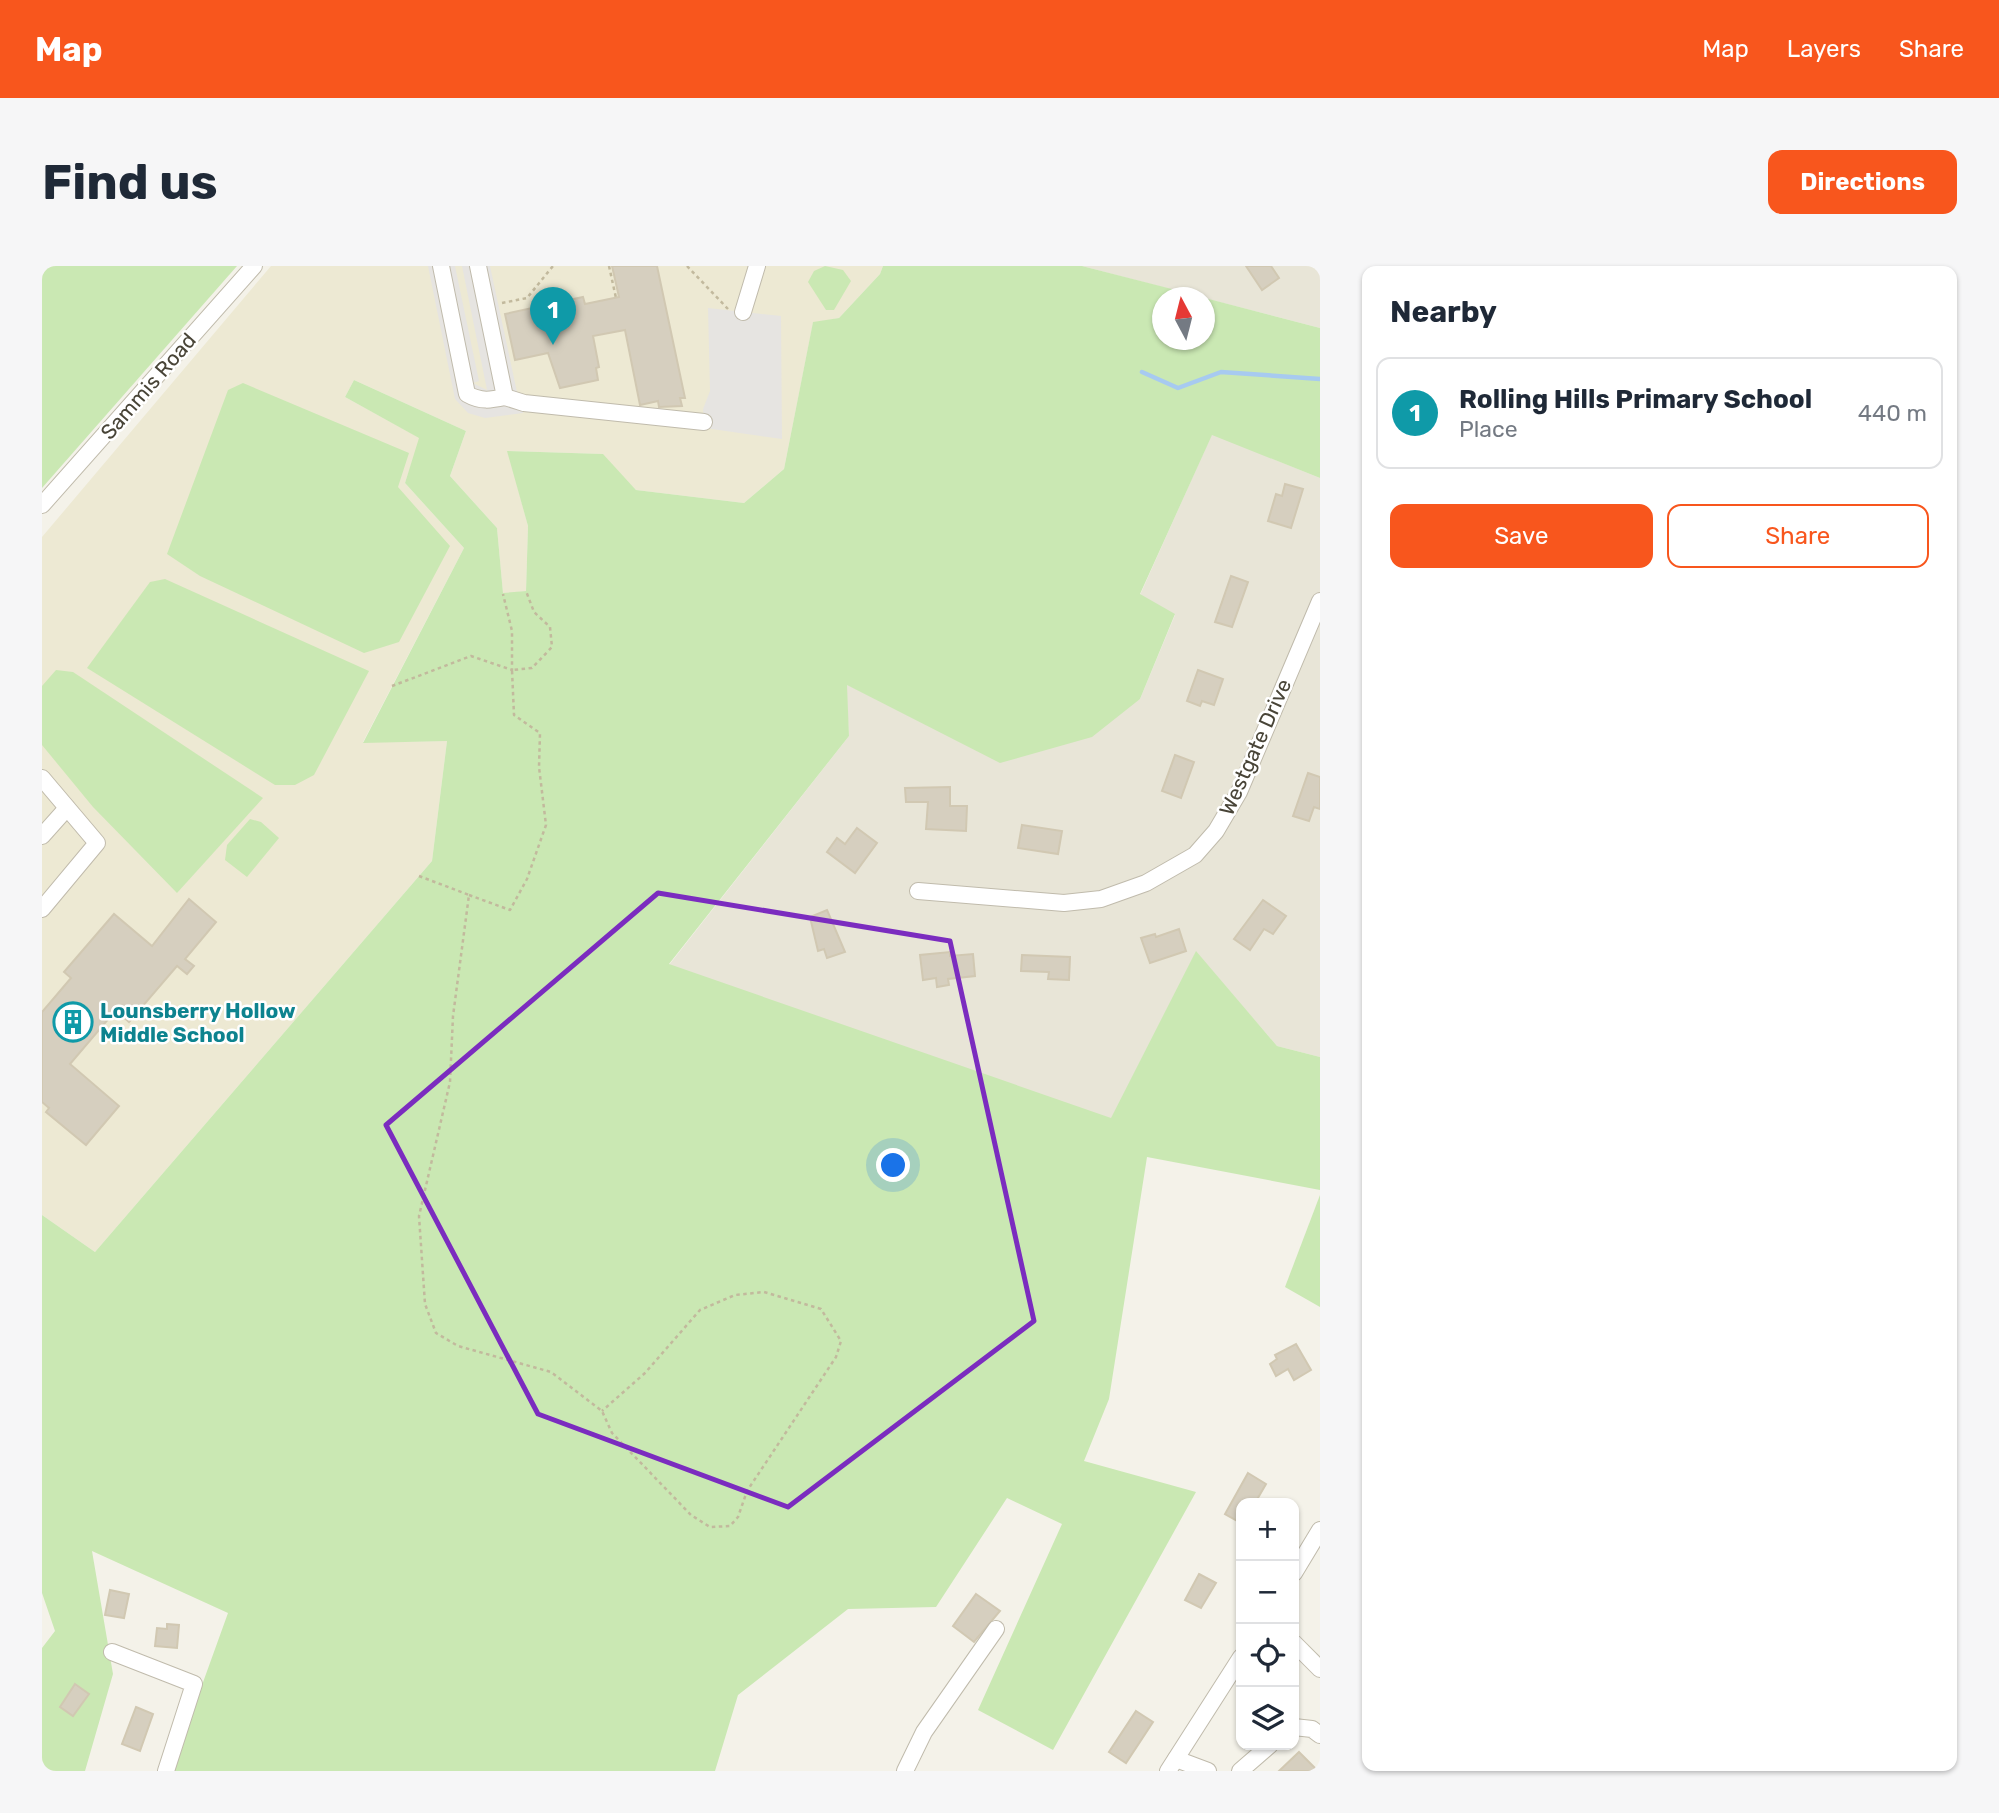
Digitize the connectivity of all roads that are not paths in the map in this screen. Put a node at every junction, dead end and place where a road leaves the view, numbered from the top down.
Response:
1 (254, 266) edge
2 (440, 266) edge
3 (478, 266) edge
4 (757, 266) edge
5 (738, 306) road end
6 (505, 397) junction
7 (704, 422) dead end
8 (42, 505) edge
9 (1320, 601) edge
10 (42, 778) edge
11 (67, 808) junction
12 (42, 836) edge
13 (918, 891) dead end
14 (42, 909) edge
15 (1320, 1530) edge
16 (1299, 1565) edge
17 (996, 1629) dead end
18 (1299, 1648) edge
19 (112, 1651) dead end
20 (1236, 1665) edge
21 (1320, 1670) edge
22 (1299, 1727) edge
23 (1320, 1735) edge
24 (1264, 1750) edge
25 (1172, 1765) edge
26 (908, 1770) edge
27 (166, 1771) edge
28 (1209, 1771) edge
29 (1240, 1771) edge

1 - 8 street, Sammis Road
2 - 6 street
3 - 6 street
4 - 5 street
6 - 7 street
9 - 13 street, Westgate Drive
10 - 11 street
11 - 12 street
11 - 14 street
15 - 16 street
17 - 26 street
18 - 21 street
19 - 27 street
20 - 25 street
22 - 23 street
24 - 29 street
25 - 28 street

